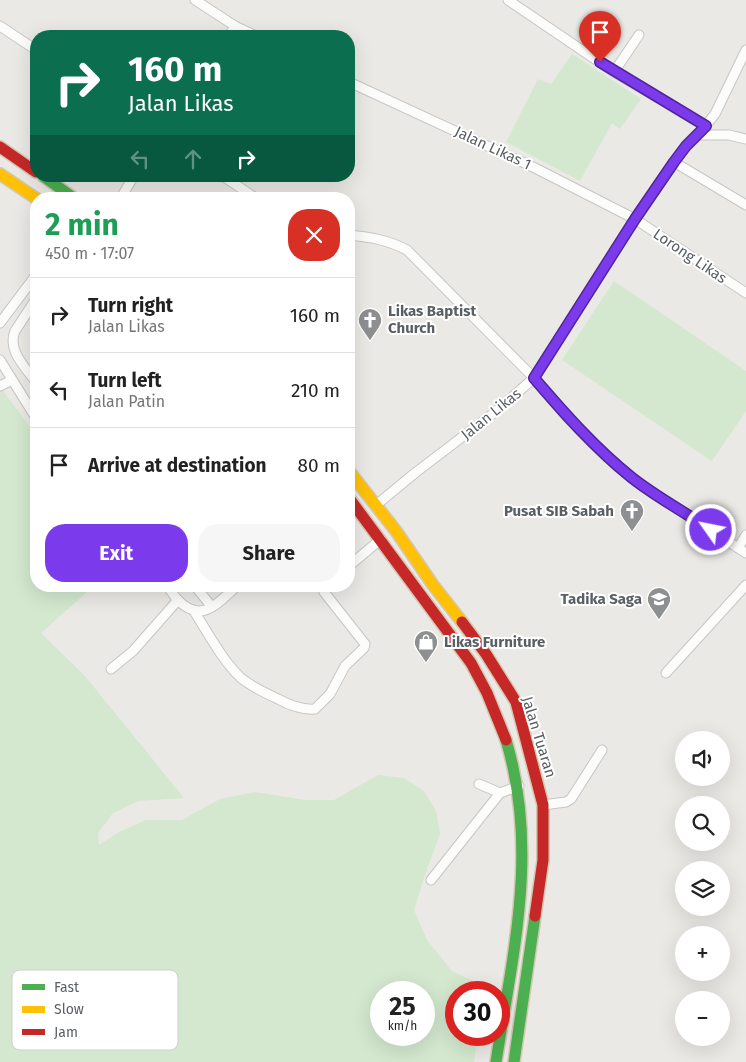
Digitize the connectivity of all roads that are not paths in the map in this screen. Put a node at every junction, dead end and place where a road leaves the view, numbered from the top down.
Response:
1 (195, 0) edge
2 (508, 0) edge
3 (0, 26) edge
4 (235, 26) junction
5 (232, 30) edge
6 (243, 30) edge
7 (639, 35) dead end
8 (30, 46) edge
9 (746, 52) edge
10 (614, 72) junction
11 (355, 85) edge
12 (706, 126) junction
13 (698, 134) junction
14 (746, 139) edge
15 (0, 147) edge
16 (674, 162) junction
17 (30, 168) edge
18 (0, 174) edge
19 (51, 182) edge
20 (232, 182) edge
21 (65, 192) edge
22 (247, 192) edge
23 (30, 194) edge
24 (746, 205) edge
25 (635, 219) junction
26 (355, 236) edge
27 (30, 283) edge
28 (746, 293) edge
29 (30, 308) edge
30 (0, 323) edge
31 (0, 360) edge
32 (30, 374) edge
33 (534, 378) junction
34 (12, 380) junction
35 (0, 386) edge
36 (30, 408) edge
37 (355, 479) edge
38 (355, 506) edge
39 (375, 506) junction
40 (746, 536) edge
41 (381, 539) junction
42 (742, 550) edge
43 (355, 561) edge
44 (746, 585) edge
45 (172, 592) edge
46 (200, 592) edge
47 (230, 592) edge
48 (324, 592) edge
49 (178, 600) junction
50 (212, 607) junction
51 (194, 611) junction
52 (461, 651) junction
53 (112, 670) dead end
54 (666, 673) dead end
55 (602, 750) dead end
56 (479, 784) dead end
57 (519, 786) junction
58 (500, 794) junction
59 (542, 805) junction
60 (431, 880) dead end
61 (509, 981) edge
62 (510, 986) edge
63 (524, 987) junction
64 (499, 1046) edge
65 (496, 1062) edge
66 (514, 1062) edge

1 - 4 street
2 - 10 street
3 - 8 street
4 - 5 street
4 - 6 street
7 - 10 street
9 - 12 street, Jalan Likas
10 - 12 street
11 - 25 street, Jalan Likas 1
12 - 13 street, Jalan Likas
13 - 14 street
13 - 16 street, Jalan Likas
15 - 17 main road
16 - 24 street
16 - 25 street, Jalan Likas
18 - 23 main road
19 - 21 main road
20 - 22 street
25 - 28 street, Lorong Likas
25 - 33 street, Jalan Likas
26 - 33 street
27 - 30 street
29 - 32 street
31 - 34 street
33 - 39 street, Jalan Likas
33 - 42 street
34 - 35 street
34 - 36 street
37 - 39 main road, Jalan Tuaran
38 - 41 main road, Jalan Tuaran
39 - 52 main road
39 - 59 main road, Jalan Tuaran
40 - 42 street
41 - 43 street
41 - 52 main road, Jalan Tuaran
44 - 54 street
45 - 49 street
46 - 50 street
47 - 50 street
48 - 51 street
49 - 51 street
49 - 53 street
50 - 51 street
52 - 57 main road, Jalan Tuaran
55 - 59 street
56 - 58 street
57 - 58 street
57 - 61 main road, Jalan Tuaran
58 - 60 street
59 - 63 main road, Jalan Tuaran
62 - 63 main road
63 - 66 main road, Jalan Tuaran
64 - 65 main road, Jalan Tuaran

